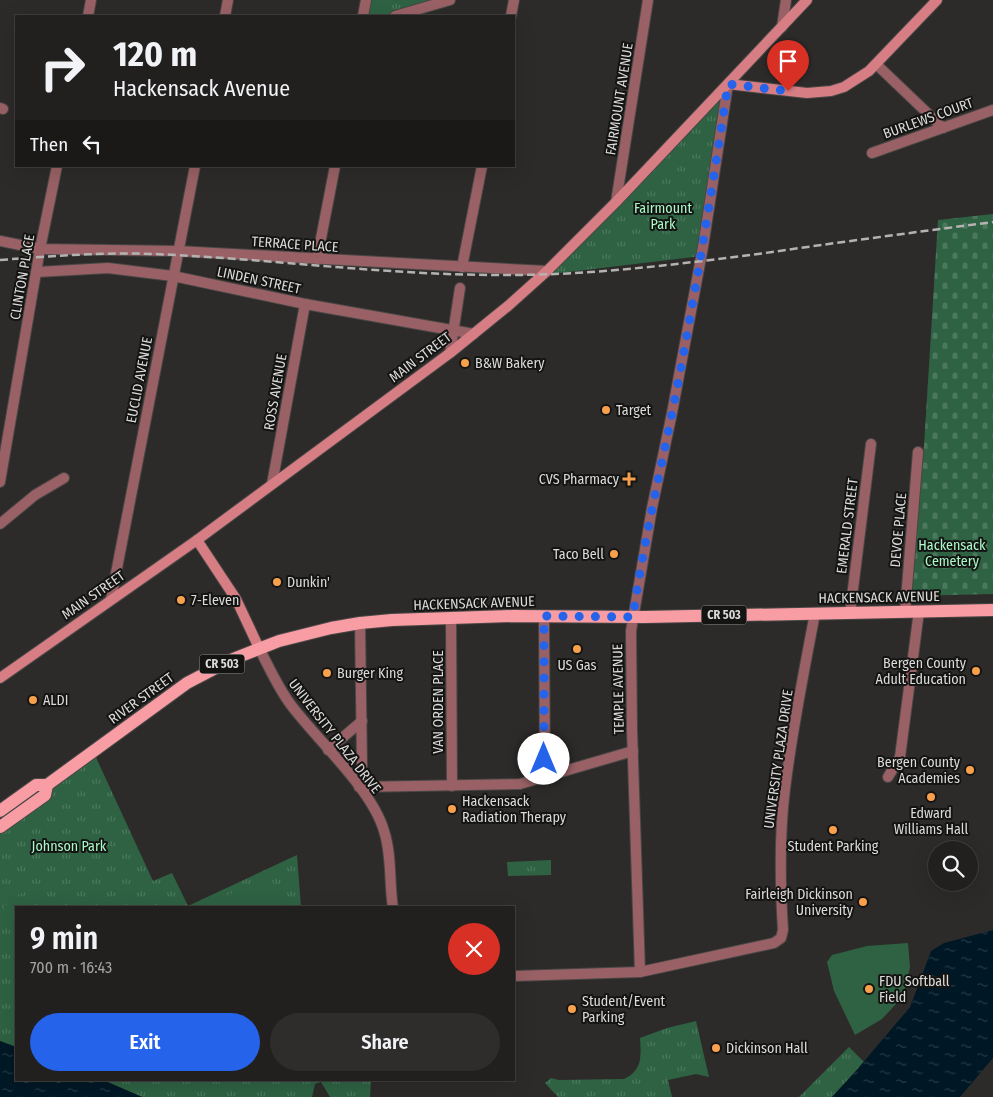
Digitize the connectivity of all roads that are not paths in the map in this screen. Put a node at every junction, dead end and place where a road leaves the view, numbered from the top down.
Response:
1 (91, 0) edge
2 (228, 0) edge
3 (366, 0) edge
4 (450, 0) edge
5 (514, 0) edge
6 (648, 0) edge
7 (786, 0) edge
8 (807, 0) edge
9 (937, 0) edge
10 (88, 15) edge
11 (225, 15) edge
12 (364, 15) edge
13 (398, 15) edge
14 (511, 15) edge
15 (782, 27) junction
16 (876, 64) junction
17 (728, 84) junction
18 (993, 110) edge
19 (943, 128) junction
20 (872, 153) dead end
21 (57, 167) edge
22 (195, 167) edge
23 (335, 167) edge
24 (482, 167) edge
25 (616, 202) junction
26 (0, 241) edge
27 (40, 249) junction
28 (178, 251) junction
29 (317, 259) junction
30 (462, 267) junction
31 (547, 271) junction
32 (37, 272) junction
33 (173, 276) junction
34 (460, 288) dead end
35 (304, 304) junction
36 (453, 330) junction
37 (474, 334) junction
38 (450, 353) junction
39 (871, 444) dead end
40 (918, 452) dead end
41 (64, 478) dead end
42 (0, 482) edge
43 (272, 484) junction
44 (0, 524) edge
45 (197, 540) junction
46 (111, 599) junction
47 (993, 610) edge
48 (919, 611) junction
49 (905, 612) junction
50 (850, 613) junction
51 (815, 614) junction
52 (544, 616) junction
53 (633, 617) junction
54 (451, 618) junction
55 (360, 623) junction
56 (259, 648) junction
57 (0, 678) edge
58 (362, 721) junction
59 (328, 750) junction
60 (633, 751) junction
61 (362, 766) dead end
62 (545, 777) junction
63 (888, 777) dead end
64 (47, 785) junction
65 (452, 786) junction
66 (359, 788) junction
67 (0, 810) edge
68 (0, 827) edge
69 (393, 906) edge
70 (640, 972) junction
71 (515, 976) edge

1 - 10 street
2 - 11 street
3 - 12 street
4 - 13 street
5 - 14 street
6 - 25 street, FAIRMOUNT AVENUE
7 - 15 street
8 - 15 main road, MAIN STREET
9 - 16 main road
15 - 17 main road, MAIN STREET
16 - 17 main road
16 - 19 street
17 - 25 main road, MAIN STREET
17 - 53 street, TEMPLE AVENUE
18 - 19 street, BURLEWS COURT
19 - 20 street, BURLEWS COURT
21 - 27 street, CLINTON PLACE
22 - 28 street, EUCLID AVENUE
23 - 29 street
24 - 30 street
25 - 31 main road, MAIN STREET
26 - 27 street
27 - 28 street, TERRACE PLACE
27 - 32 street, CLINTON PLACE
28 - 29 street, TERRACE PLACE
28 - 33 street, EUCLID AVENUE
29 - 30 street, TERRACE PLACE
30 - 31 street, TERRACE PLACE
31 - 37 main road, MAIN STREET
32 - 33 street, LINDEN STREET
32 - 42 street, CLINTON PLACE
33 - 35 street, LINDEN STREET
33 - 46 street, EUCLID AVENUE
34 - 36 street
35 - 36 street, LINDEN STREET
35 - 43 street, ROSS AVENUE
36 - 37 street, LINDEN STREET
36 - 38 street
37 - 38 main road, MAIN STREET
38 - 43 main road, MAIN STREET
39 - 50 street, EMERALD STREET
40 - 49 street, DEVOE PLACE
41 - 44 street
43 - 45 main road, MAIN STREET
45 - 46 main road, MAIN STREET
45 - 56 main road, UNIVERSITY PLAZA DRIVE
46 - 57 main road, MAIN STREET
47 - 48 main road, HACKENSACK AVENUE / CR 503
48 - 49 main road, HACKENSACK AVENUE / CR 503
48 - 63 street
49 - 50 main road, HACKENSACK AVENUE / CR 503
50 - 51 main road, HACKENSACK AVENUE / CR 503
51 - 53 main road, HACKENSACK AVENUE / CR 503
51 - 70 street, UNIVERSITY PLAZA DRIVE
52 - 53 main road, HACKENSACK AVENUE / CR 503
52 - 54 main road, HACKENSACK AVENUE / CR 503
52 - 62 street
53 - 60 street, TEMPLE AVENUE
54 - 55 main road, HACKENSACK AVENUE / CR 503
54 - 65 street, VAN ORDEN PLACE
55 - 56 main road, HACKENSACK AVENUE / CR 503
55 - 58 street
56 - 59 street, UNIVERSITY PLAZA DRIVE
56 - 64 main road, RIVER STREET / CR 503
58 - 59 street
58 - 61 street
59 - 66 street, UNIVERSITY PLAZA DRIVE
60 - 62 street
60 - 70 street, TEMPLE AVENUE
62 - 65 street
64 - 67 main road, RIVER STREET / CR 503
64 - 68 main road, RIVER STREET
65 - 66 street
66 - 69 street, UNIVERSITY PLAZA DRIVE
70 - 71 street, UNIVERSITY PLAZA DRIVE

